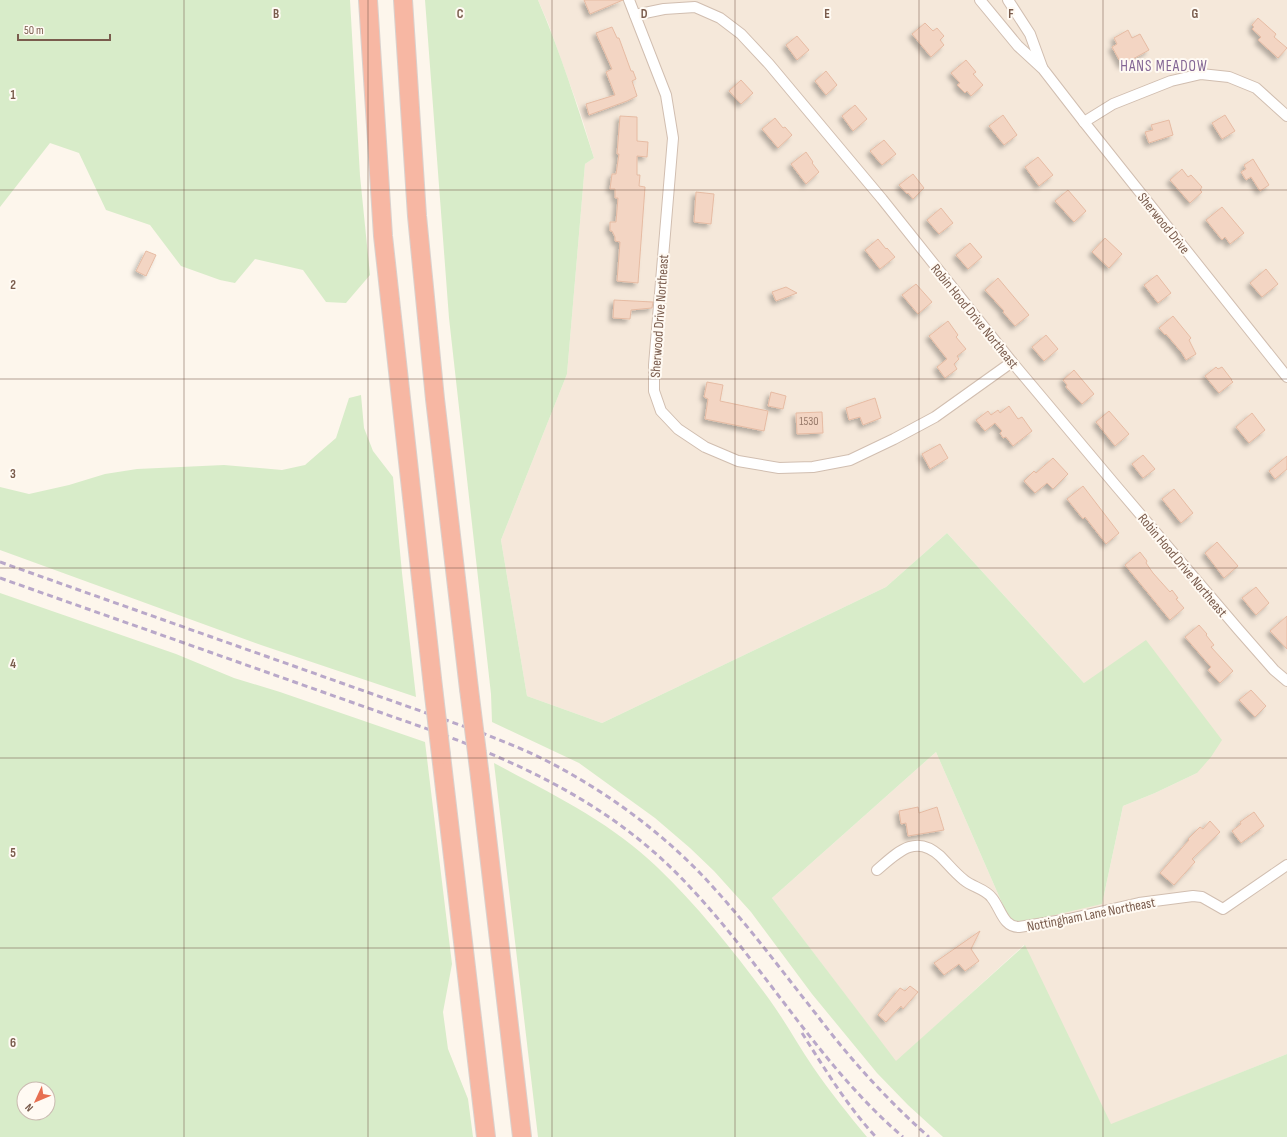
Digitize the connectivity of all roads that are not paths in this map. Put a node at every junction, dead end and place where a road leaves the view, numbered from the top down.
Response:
1 (368, 0) edge
2 (403, 0) edge
3 (629, 0) edge
4 (980, 0) edge
5 (1008, 0) edge
6 (635, 15) junction
7 (1043, 68) junction
8 (1287, 116) edge
9 (1084, 122) junction
10 (1012, 362) junction
11 (1287, 377) edge
12 (1287, 681) edge
13 (1287, 865) edge
14 (877, 870) dead end
15 (486, 1137) edge
16 (522, 1137) edge

1 - 15 highway, bridge
2 - 16 highway, bridge
3 - 6 street, Sherwood Drive Northeast
4 - 7 street, Sherwood Drive
5 - 7 street, Sherwood Drive
6 - 10 street, Robin Hood Drive Northeast
6 - 10 street, Sherwood Drive Northeast
7 - 9 street, Sherwood Drive
8 - 9 street
9 - 11 street, Sherwood Drive
10 - 12 street, Robin Hood Drive Northeast
13 - 14 street, Nottingham Lane Northeast

